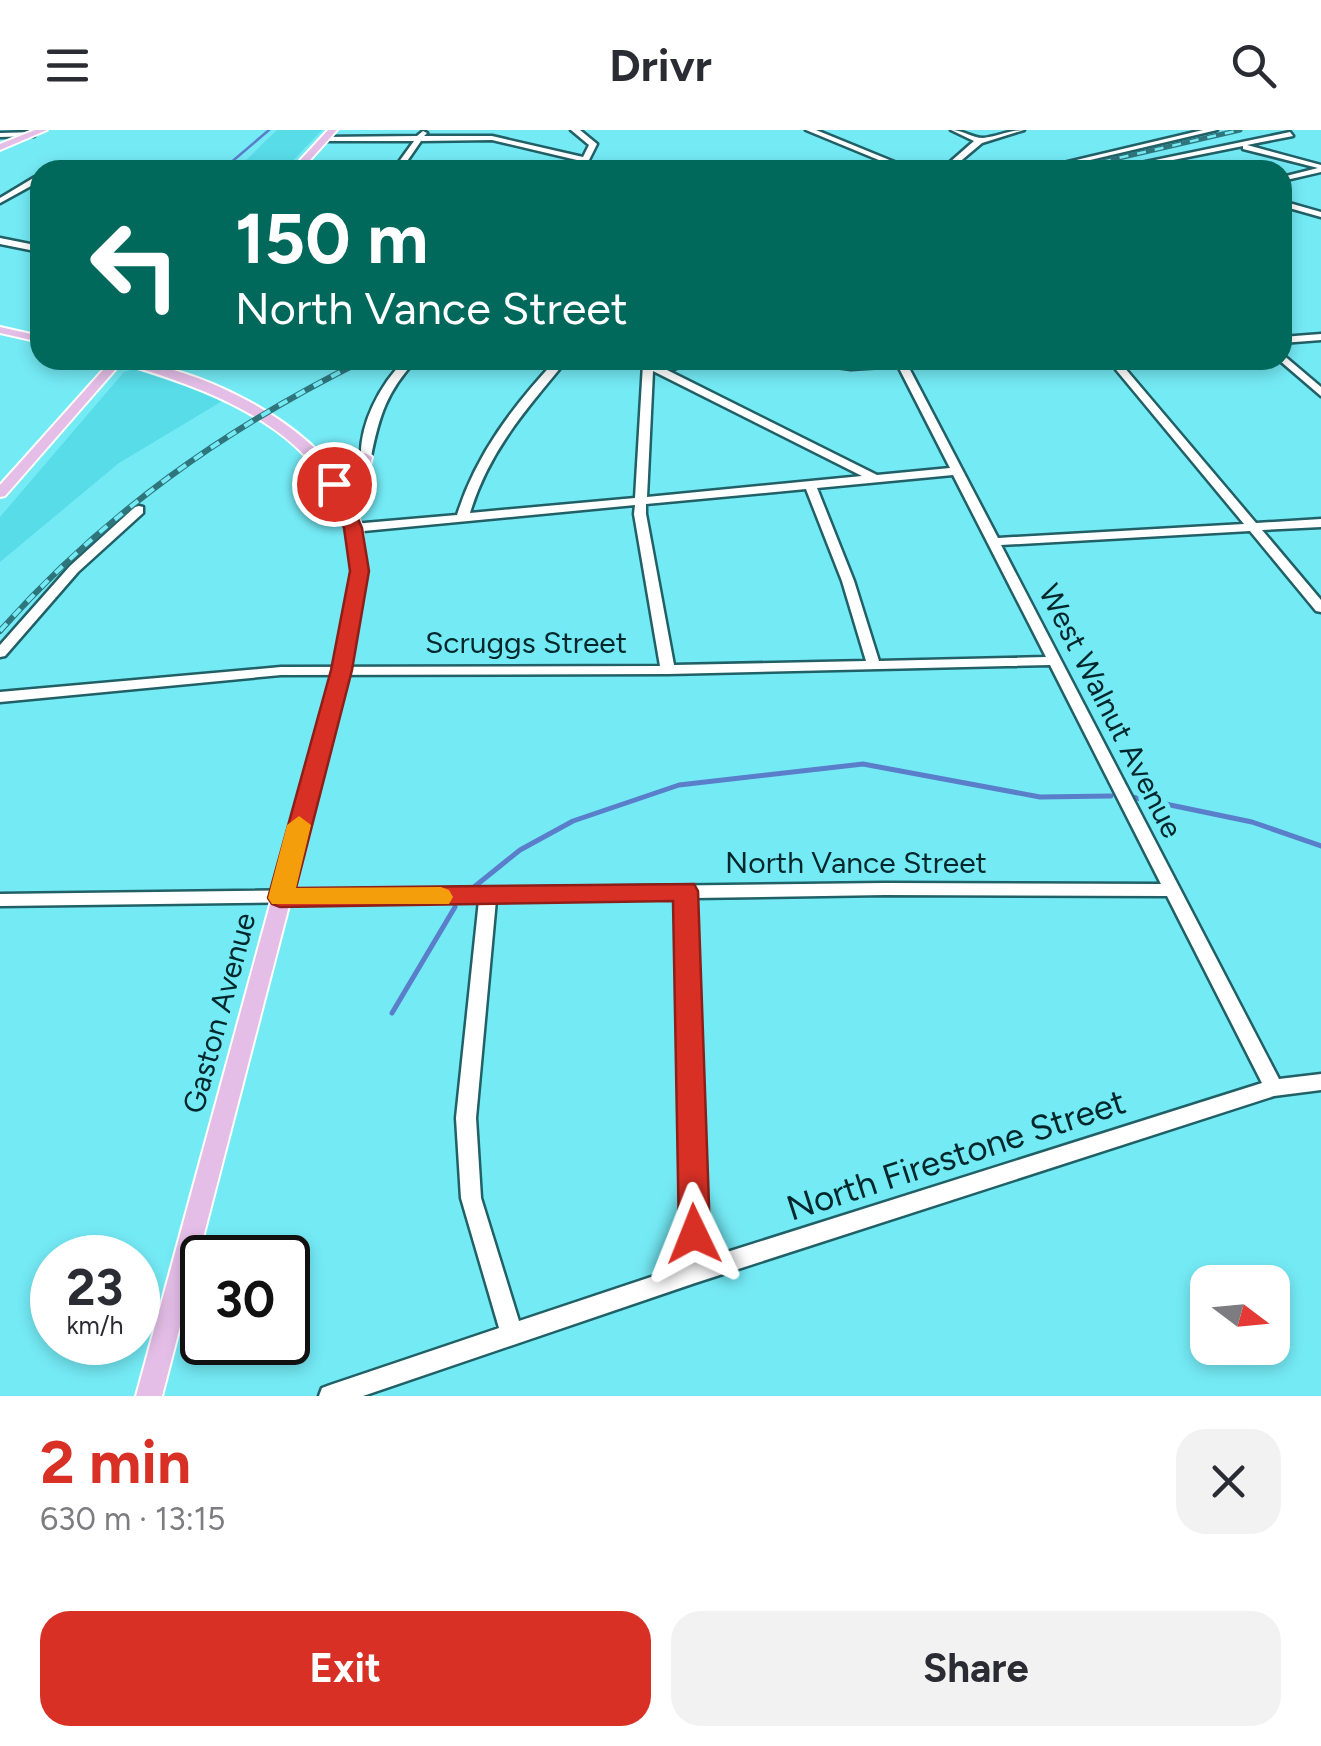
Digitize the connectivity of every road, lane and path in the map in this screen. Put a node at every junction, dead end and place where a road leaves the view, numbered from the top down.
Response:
1 (334, 130) edge
2 (426, 130) edge
3 (575, 130) edge
4 (810, 130) edge
5 (955, 130) edge
6 (1020, 130) edge
7 (1214, 130) edge
8 (38, 132) edge
9 (1, 133) edge
10 (1290, 134) dead end
11 (418, 138) junction
12 (325, 139) junction
13 (979, 141) junction
14 (0, 147) edge
15 (1236, 147) junction
16 (305, 160) edge
17 (404, 160) edge
18 (586, 160) joint
19 (885, 160) edge
20 (957, 160) edge
21 (1082, 160) edge
22 (1158, 160) edge
23 (1321, 168) edge
24 (1292, 176) edge
25 (30, 184) edge
26 (0, 201) edge
27 (1292, 206) edge
28 (1321, 215) edge
29 (0, 241) edge
30 (30, 247) edge
31 (0, 330) edge
32 (30, 337) edge
33 (1321, 337) edge
34 (1292, 339) edge
35 (1292, 366) edge
36 (111, 370) edge
37 (153, 370) edge
38 (400, 370) edge
39 (554, 370) edge
40 (645, 370) edge
41 (658, 370) edge
42 (906, 370) edge
43 (1120, 370) edge
44 (1321, 393) edge
45 (364, 463) junction
46 (325, 470) junction
47 (958, 471) junction
48 (874, 478) junction
49 (334, 484) junction
50 (810, 486) junction
51 (0, 493) edge
52 (641, 500) junction
53 (139, 510) dead end
54 (462, 518) junction
55 (1321, 523) edge
56 (352, 524) junction
57 (1254, 529) junction
58 (994, 542) junction
59 (1321, 608) edge
60 (0, 653) edge
61 (1053, 661) junction
62 (874, 666) junction
63 (342, 670) junction
64 (668, 670) junction
65 (0, 697) edge
66 (1173, 890) junction
67 (685, 891) junction
68 (488, 896) junction
69 (280, 898) junction
70 (0, 900) edge
71 (1321, 1082) edge
72 (1274, 1088) junction
73 (696, 1272) junction
74 (512, 1335) junction
75 (149, 1396) edge
76 (330, 1396) edge

1 - 12 main road
2 - 11 street
3 - 18 street
4 - 19 street
5 - 13 street
6 - 13 street
7 - 21 street
8 - 9 street
8 - 14 main road
10 - 15 street
11 - 12 street
11 - 17 street
11 - 18 street
12 - 16 main road
13 - 20 street
15 - 22 street
15 - 23 street
23 - 24 street
25 - 26 street
27 - 28 street
29 - 30 street
31 - 32 main road
33 - 34 street
35 - 44 street
36 - 51 main road
37 - 46 main road, Gaston Avenue
38 - 45 street
39 - 54 street
40 - 52 street
41 - 48 street
42 - 47 street, West Walnut Avenue
43 - 57 street
45 - 46 main road
45 - 49 main road
45 - 56 main road
46 - 49 main road, Gaston Avenue
47 - 48 street
47 - 58 street, West Walnut Avenue
48 - 50 street
49 - 56 main road, Gaston Avenue
50 - 52 street
50 - 62 street
52 - 54 street
52 - 64 street
53 - 60 street
54 - 56 street
55 - 57 street
56 - 63 main road, Gaston Avenue
57 - 58 street
57 - 59 street
58 - 61 street, West Walnut Avenue
61 - 62 street, Scruggs Street
61 - 66 street, West Walnut Avenue
62 - 64 street, Scruggs Street
63 - 64 street, Scruggs Street
63 - 65 street, Scruggs Street
63 - 69 main road, Gaston Avenue
66 - 67 street, North Vance Street
66 - 72 street, West Walnut Avenue
67 - 68 street, North Vance Street
67 - 73 street
68 - 69 street, North Vance Street
68 - 74 street
69 - 70 street, North Vance Street
69 - 75 main road, Gaston Avenue
71 - 72 street, North Firestone Street
72 - 73 street, North Firestone Street
73 - 74 street, North Firestone Street
74 - 76 street, North Firestone Street

